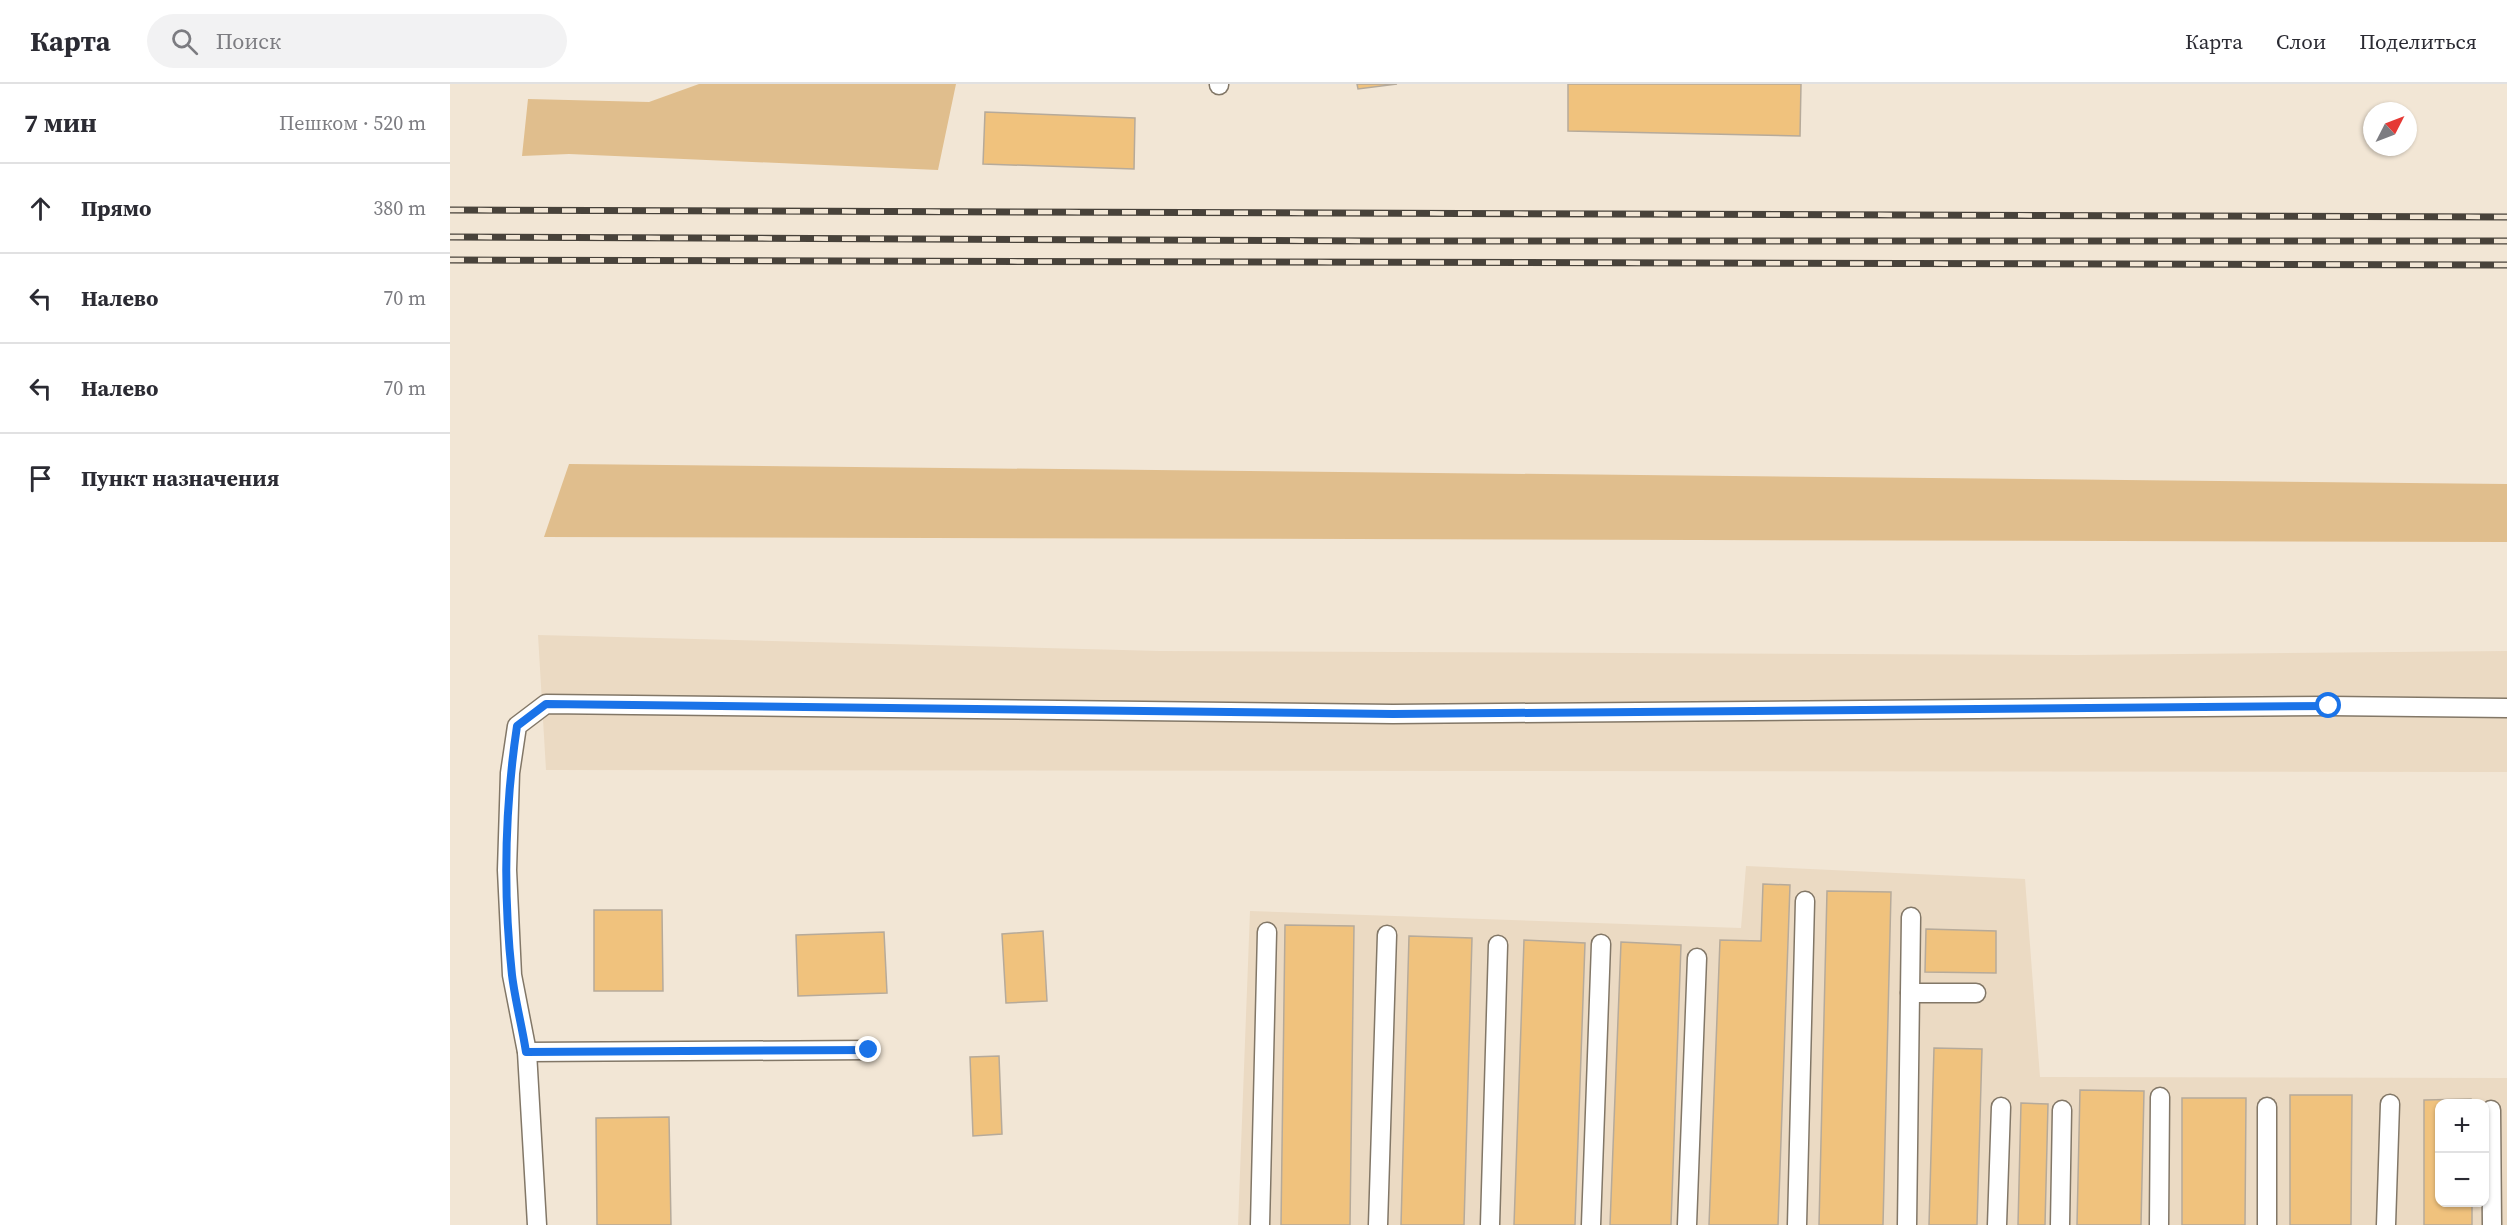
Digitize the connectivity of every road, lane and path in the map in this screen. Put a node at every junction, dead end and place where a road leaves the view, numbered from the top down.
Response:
1 (2507, 708) edge
2 (1805, 901) dead end
3 (1911, 917) dead end
4 (1267, 932) dead end
5 (1387, 934) dead end
6 (1602, 944) dead end
7 (1498, 945) dead end
8 (1697, 958) dead end
9 (1910, 993) junction
10 (1976, 993) dead end
11 (869, 1050) dead end
12 (526, 1052) junction
13 (2160, 1097) dead end
14 (2390, 1104) dead end
15 (2001, 1107) dead end
16 (2267, 1107) dead end
17 (2062, 1110) dead end
18 (2491, 1110) dead end
19 (537, 1225) edge
20 (1260, 1225) edge
21 (1378, 1225) edge
22 (1490, 1225) edge
23 (1591, 1225) edge
24 (1687, 1225) edge
25 (1797, 1225) edge
26 (1906, 1225) edge
27 (1997, 1225) edge
28 (2060, 1225) edge
29 (2159, 1225) edge
30 (2267, 1225) edge
31 (2386, 1225) edge
32 (2492, 1225) edge

1 - 12 lane
2 - 25 lane
3 - 9 lane
4 - 20 lane
5 - 21 lane
6 - 23 lane
7 - 22 lane
8 - 24 lane
9 - 10 lane
9 - 26 lane
11 - 12 lane
12 - 19 lane
13 - 29 lane
14 - 31 lane
15 - 27 lane
16 - 30 lane
17 - 28 lane
18 - 32 lane

